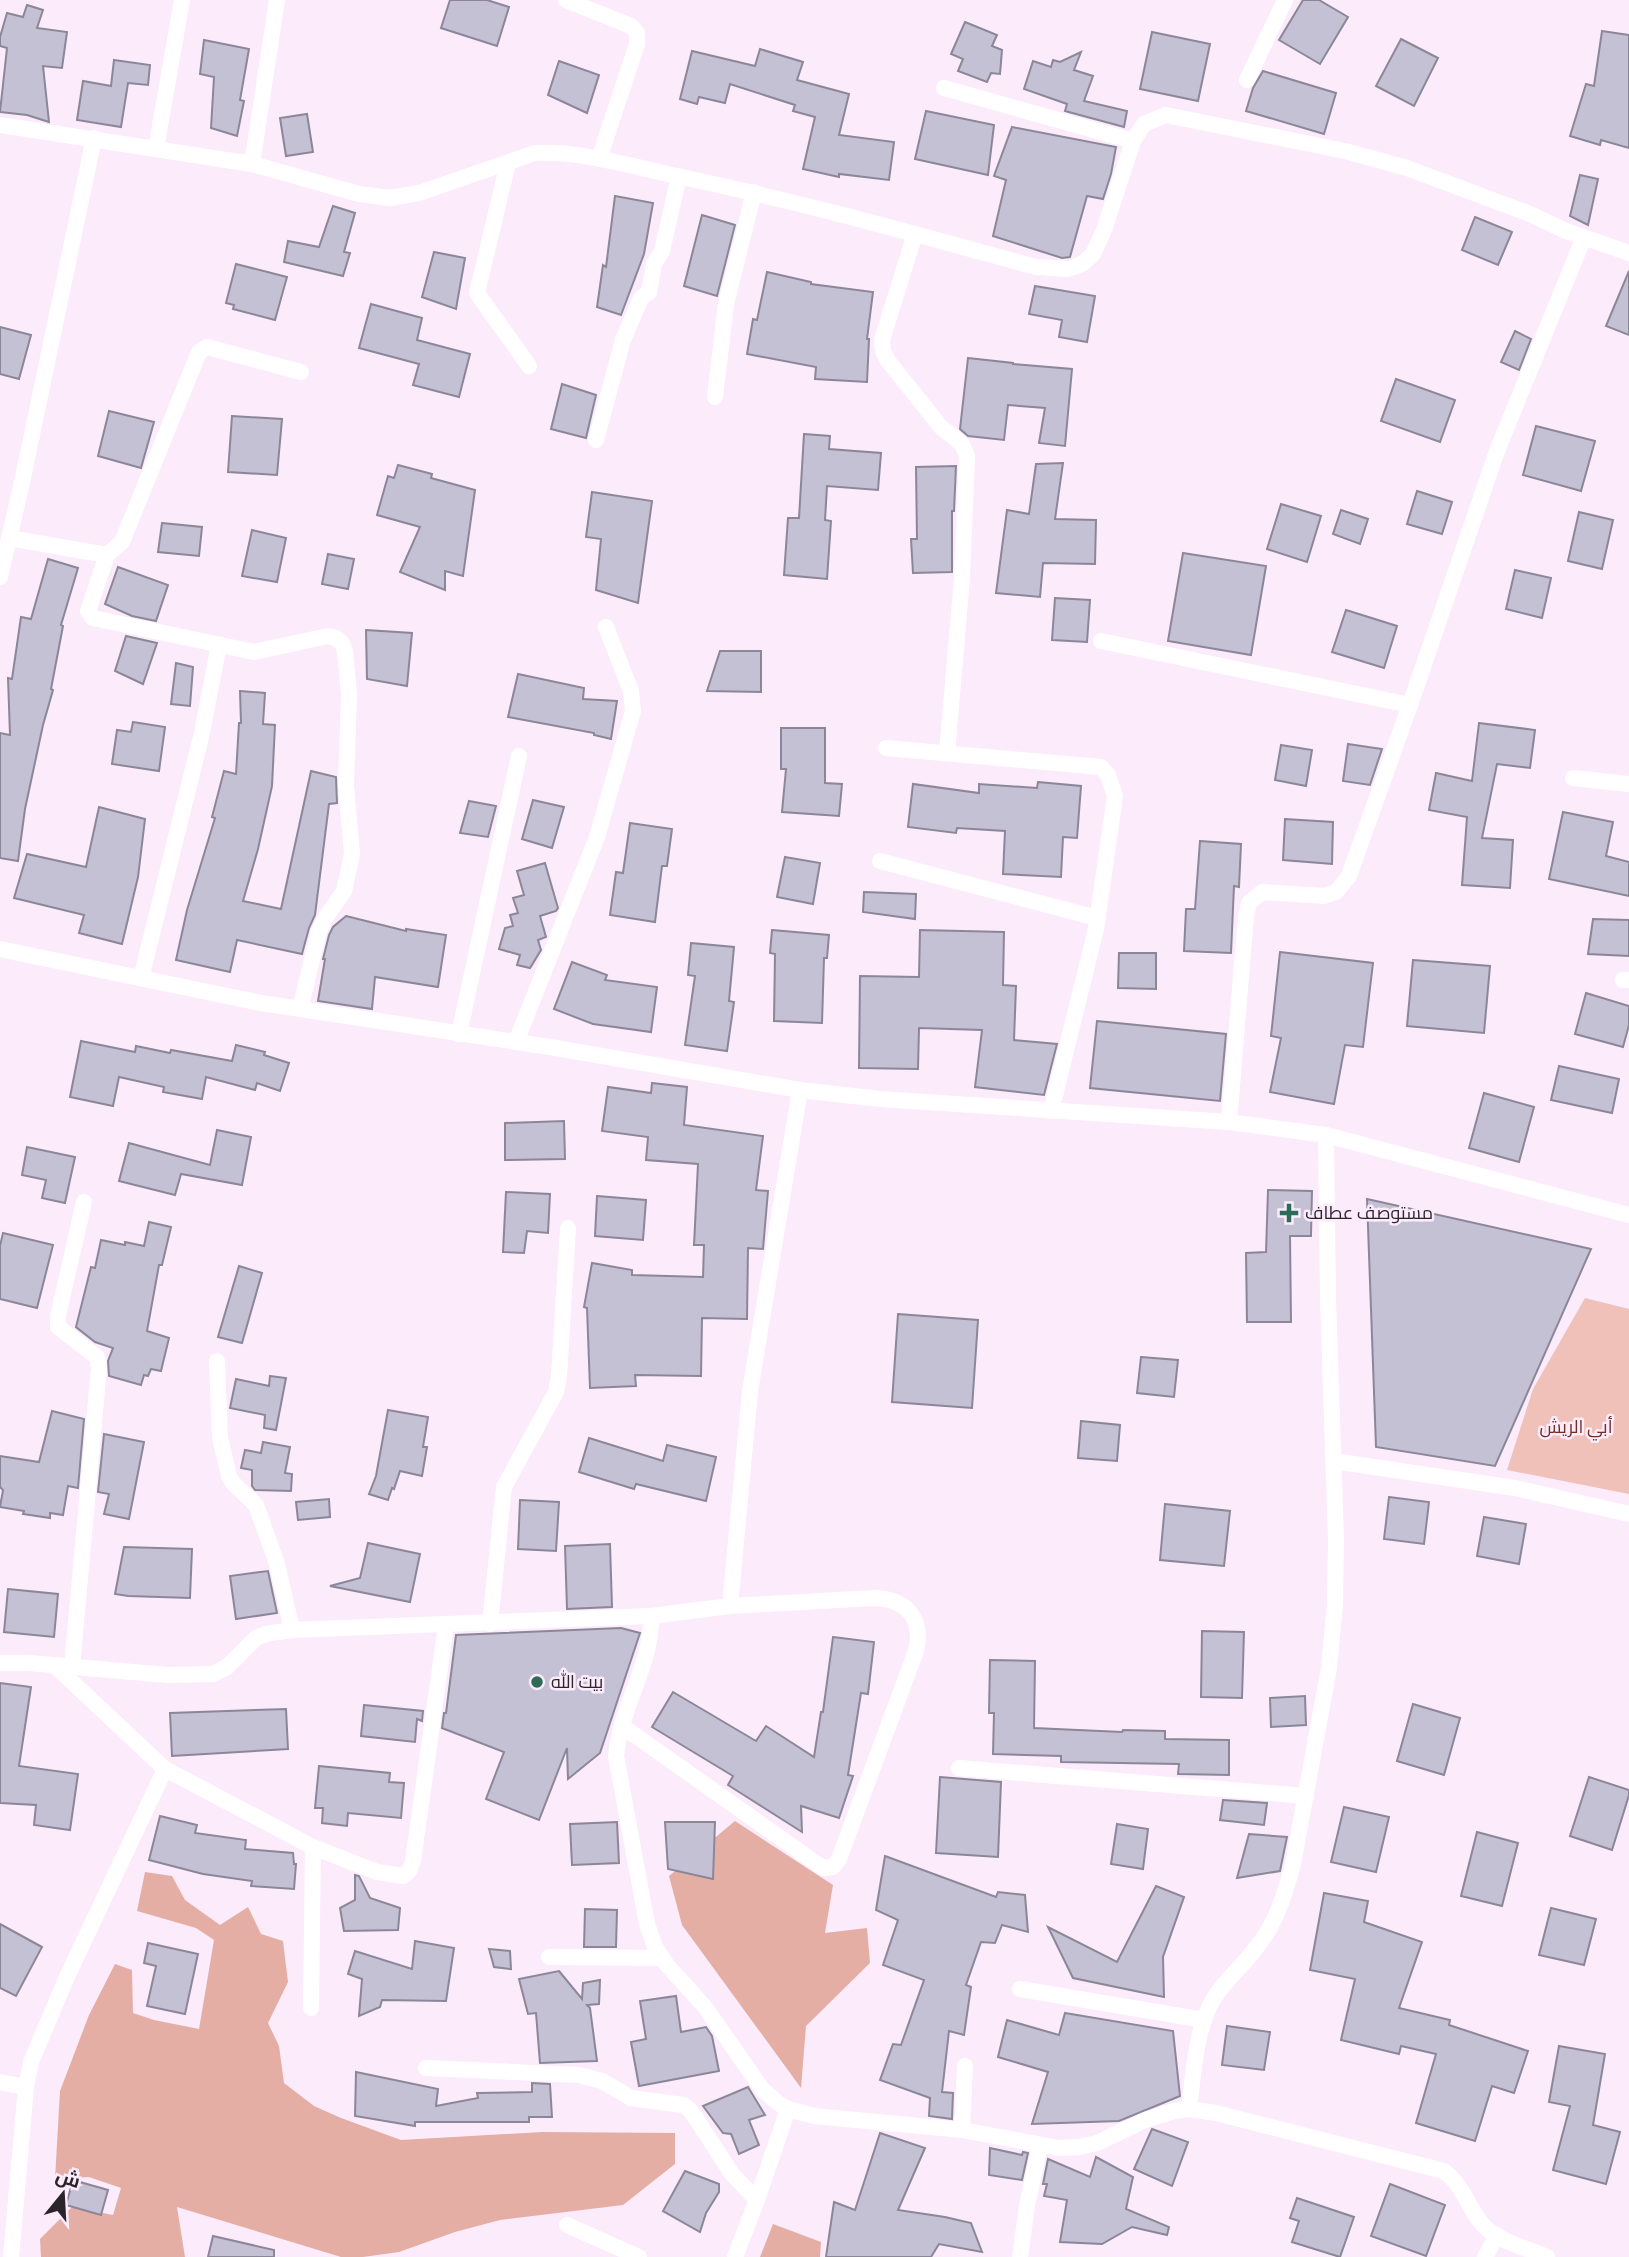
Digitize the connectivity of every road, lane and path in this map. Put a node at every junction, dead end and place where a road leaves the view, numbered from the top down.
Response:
1 (182, 0) edge
2 (277, 0) edge
3 (566, 0) edge
4 (1285, 0) edge
5 (1247, 80) dead end
6 (944, 88) dead end
7 (0, 125) edge
8 (94, 138) junction
9 (1133, 141) junction
10 (156, 149) junction
11 (599, 159) junction
12 (508, 163) junction
13 (252, 164) junction
14 (679, 176) junction
15 (754, 192) junction
16 (915, 234) junction
17 (1584, 237) junction
18 (1629, 253) edge
19 (529, 366) dead end
20 (301, 372) dead end
21 (715, 397) dead end
22 (596, 440) dead end
23 (9, 538) junction
24 (107, 555) junction
25 (0, 577) edge
26 (606, 628) dead end
27 (1101, 641) dead end
28 (219, 645) junction
29 (1410, 705) junction
30 (886, 747) dead end
31 (947, 753) junction
32 (519, 756) dead end
33 (1573, 778) dead end
34 (1629, 784) edge
35 (880, 861) dead end
36 (1097, 918) junction
37 (0, 949) edge
38 (141, 978) junction
39 (300, 1009) junction
40 (459, 1034) junction
41 (516, 1042) junction
42 (800, 1090) junction
43 (1051, 1111) junction
44 (1229, 1122) junction
45 (1326, 1135) junction
46 (84, 1202) dead end
47 (1629, 1215) edge
48 (568, 1228) dead end
49 (216, 1361) dead end
50 (1334, 1461) junction
51 (1629, 1514) edge
52 (730, 1606) junction
53 (652, 1616) junction
54 (490, 1624) junction
55 (446, 1625) junction
56 (292, 1630) junction
57 (0, 1663) edge
58 (54, 1665) junction
59 (72, 1667) junction
60 (622, 1726) junction
61 (959, 1768) dead end
62 (165, 1769) junction
63 (1306, 1796) junction
64 (313, 1847) junction
65 (549, 1957) dead end
66 (662, 1958) junction
67 (1020, 1989) dead end
68 (311, 2008) dead end
69 (1204, 2020) junction
70 (965, 2066) dead end
71 (426, 2068) dead end
72 (0, 2082) edge
73 (26, 2087) junction
74 (788, 2109) junction
75 (1189, 2109) junction
76 (962, 2130) junction
77 (1040, 2145) junction
78 (757, 2200) junction
79 (567, 2225) dead end
80 (1497, 2235) junction
81 (11, 2257) edge
82 (639, 2257) edge
83 (735, 2257) edge
84 (1020, 2257) edge
85 (1485, 2257) edge
86 (1547, 2257) edge

1 - 10 street
2 - 13 street
3 - 11 street
4 - 5 street
6 - 9 street
7 - 8 street
8 - 10 street
8 - 23 street
9 - 16 street
9 - 17 street
10 - 13 street
11 - 12 street
11 - 14 street
12 - 13 street
12 - 19 street
14 - 15 street
14 - 22 street
15 - 16 street
15 - 21 street
16 - 31 street
17 - 18 street
17 - 29 street
20 - 24 street
23 - 24 street
23 - 25 street
24 - 28 street
26 - 41 street
27 - 29 street
28 - 38 street
28 - 39 street
29 - 44 street
30 - 31 street
31 - 36 street
32 - 40 street
33 - 34 street
35 - 36 street
36 - 43 street
37 - 38 street
38 - 39 street
39 - 40 street
40 - 41 street
41 - 42 street
42 - 43 street
42 - 52 street
43 - 44 street
44 - 45 street
45 - 47 street
45 - 50 street
46 - 59 street
48 - 54 street
49 - 56 street
50 - 51 street
50 - 63 street
52 - 53 street
52 - 60 street
53 - 54 street
53 - 60 street
54 - 55 street
55 - 56 street
55 - 64 street
56 - 59 street
57 - 58 street
58 - 59 street
58 - 62 street
60 - 66 street
61 - 63 street
62 - 64 street
62 - 73 street
63 - 69 street
64 - 68 street
65 - 66 street
66 - 74 street
67 - 69 street
69 - 75 street
70 - 76 street
71 - 78 street
72 - 73 street
73 - 81 street
74 - 76 street
74 - 78 street
75 - 77 street
75 - 80 street
76 - 77 street
77 - 84 street
78 - 83 street
79 - 82 street
80 - 85 street
80 - 86 street

